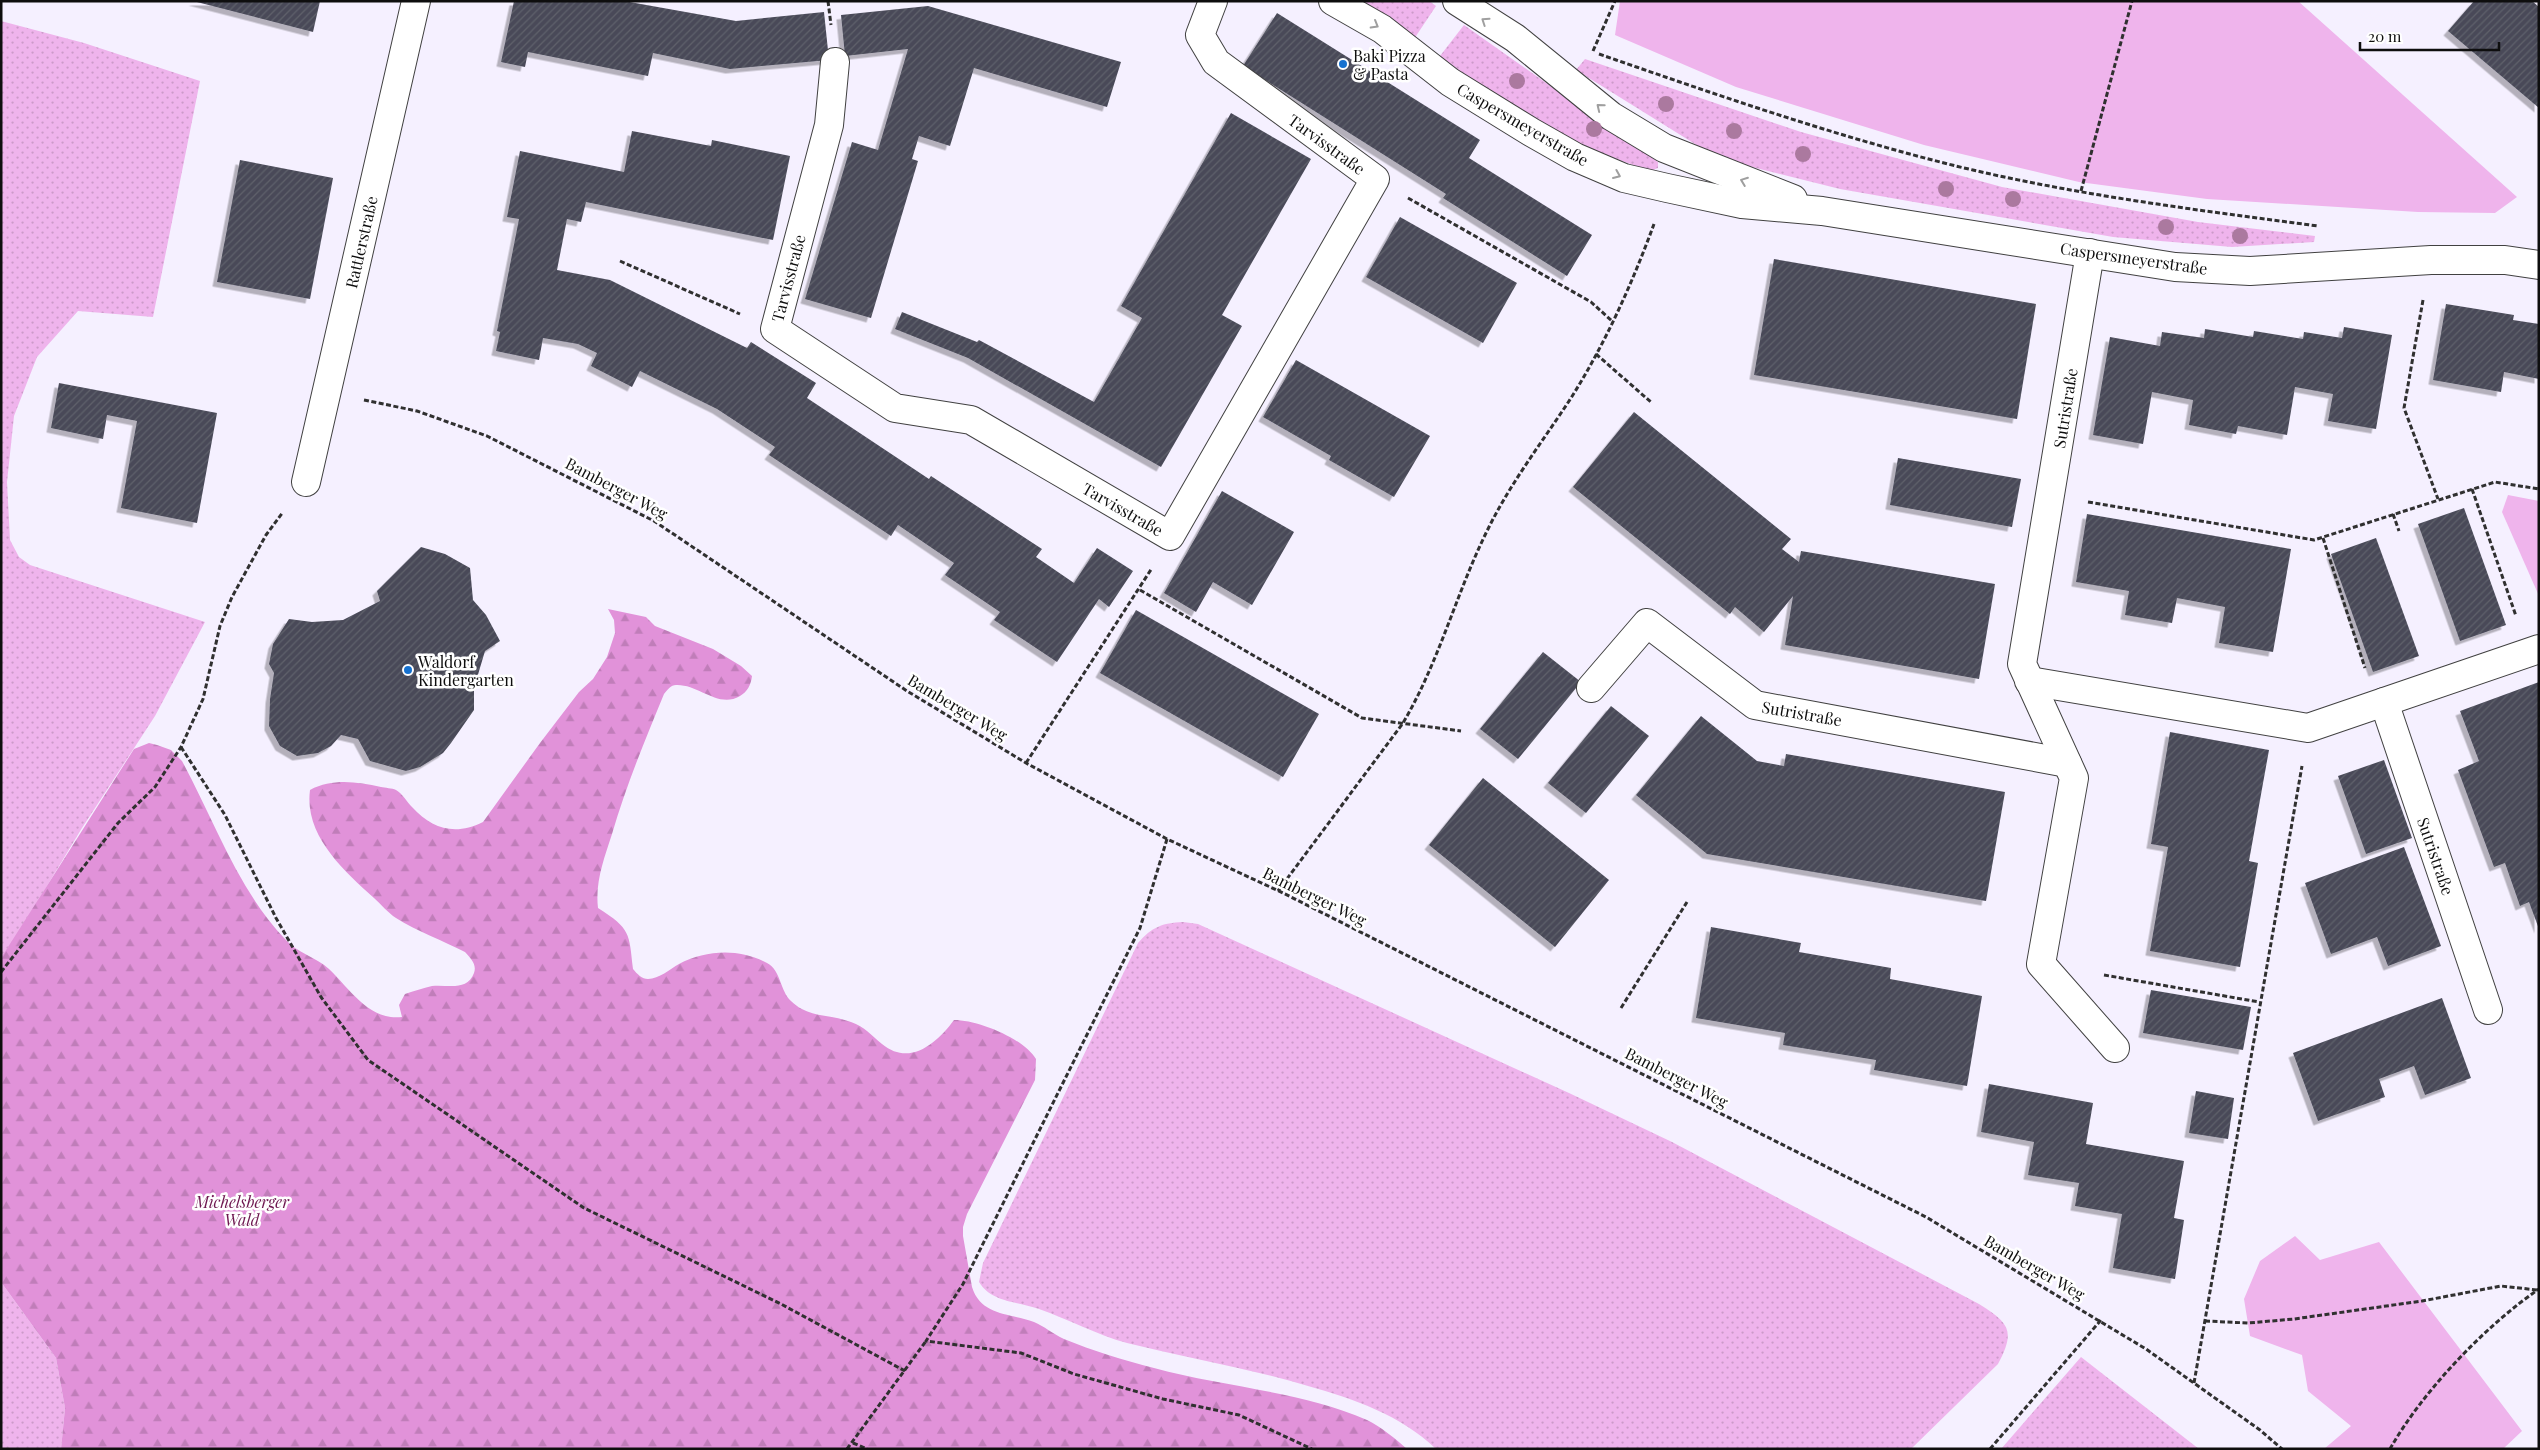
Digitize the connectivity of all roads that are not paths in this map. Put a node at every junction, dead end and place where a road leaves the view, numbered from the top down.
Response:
1 (416, 1) edge
2 (1213, 1) edge
3 (1333, 1) edge
4 (1457, 1) edge
5 (835, 62) dead end
6 (1822, 210) junction
7 (2090, 253) junction
8 (2539, 265) edge
9 (306, 482) road end
10 (2534, 650) edge
11 (2030, 681) junction
12 (1591, 688) dead end
13 (2380, 703) junction
14 (2067, 763) junction
15 (2488, 1010) dead end
16 (2115, 1048) dead end

1 - 9 street, Rattlerstraße
2 - 5 street, Tarvisstraße
3 -> 6 street, Caspersmeyerstraße
6 -> 4 street, Caspersmeyerstraße
6 - 7 street, Caspersmeyerstraße
7 - 8 street, Caspersmeyerstraße
7 - 11 street, Sutristraße
10 - 13 street
11 - 13 street
11 - 14 street, Sutristraße
12 - 14 street, Sutristraße
13 - 15 street, Sutristraße
14 - 16 street, Sutristraße

